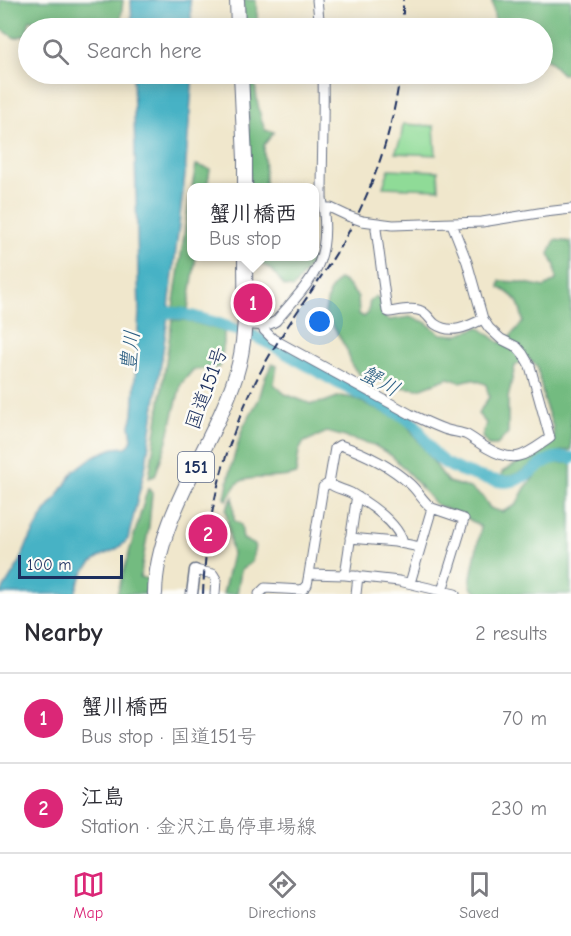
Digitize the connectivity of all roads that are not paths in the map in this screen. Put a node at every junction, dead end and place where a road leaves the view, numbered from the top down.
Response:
1 (237, 0) edge
2 (317, 0) edge
3 (238, 18) edge
4 (319, 18) edge
5 (242, 84) edge
6 (323, 84) edge
7 (245, 183) edge
8 (323, 208) junction
9 (571, 209) edge
10 (377, 223) junction
11 (452, 224) junction
12 (245, 261) edge
13 (483, 319) junction
14 (262, 326) junction
15 (244, 331) junction
16 (329, 483) junction
17 (358, 497) junction
18 (432, 508) junction
19 (350, 538) junction
20 (402, 543) junction
21 (420, 547) junction
22 (195, 570) joint
23 (309, 574) junction
24 (345, 575) junction
25 (358, 576) junction
26 (410, 583) junction
27 (436, 591) edge
28 (155, 594) edge
29 (192, 594) edge
30 (215, 594) edge
31 (259, 594) edge
32 (356, 594) edge
33 (456, 594) edge

1 - 3 highway
2 - 4 street
5 - 7 highway
6 - 8 street
8 - 10 street, bridge
8 - 14 street
9 - 11 street
10 - 11 street
10 - 13 street
11 - 13 street
12 - 15 highway, 国道151号 / 151
13 - 14 street
14 - 15 street
15 - 28 highway, 国道151号 / 151
16 - 17 street
16 - 18 street
16 - 23 street
17 - 19 street
17 - 20 street
18 - 21 street
18 - 27 street
19 - 20 street
19 - 24 street
20 - 21 street
21 - 26 street
22 - 29 main road
22 - 30 street
23 - 24 street
23 - 31 street
24 - 25 street
25 - 26 street
25 - 32 street
26 - 27 street
27 - 33 street

